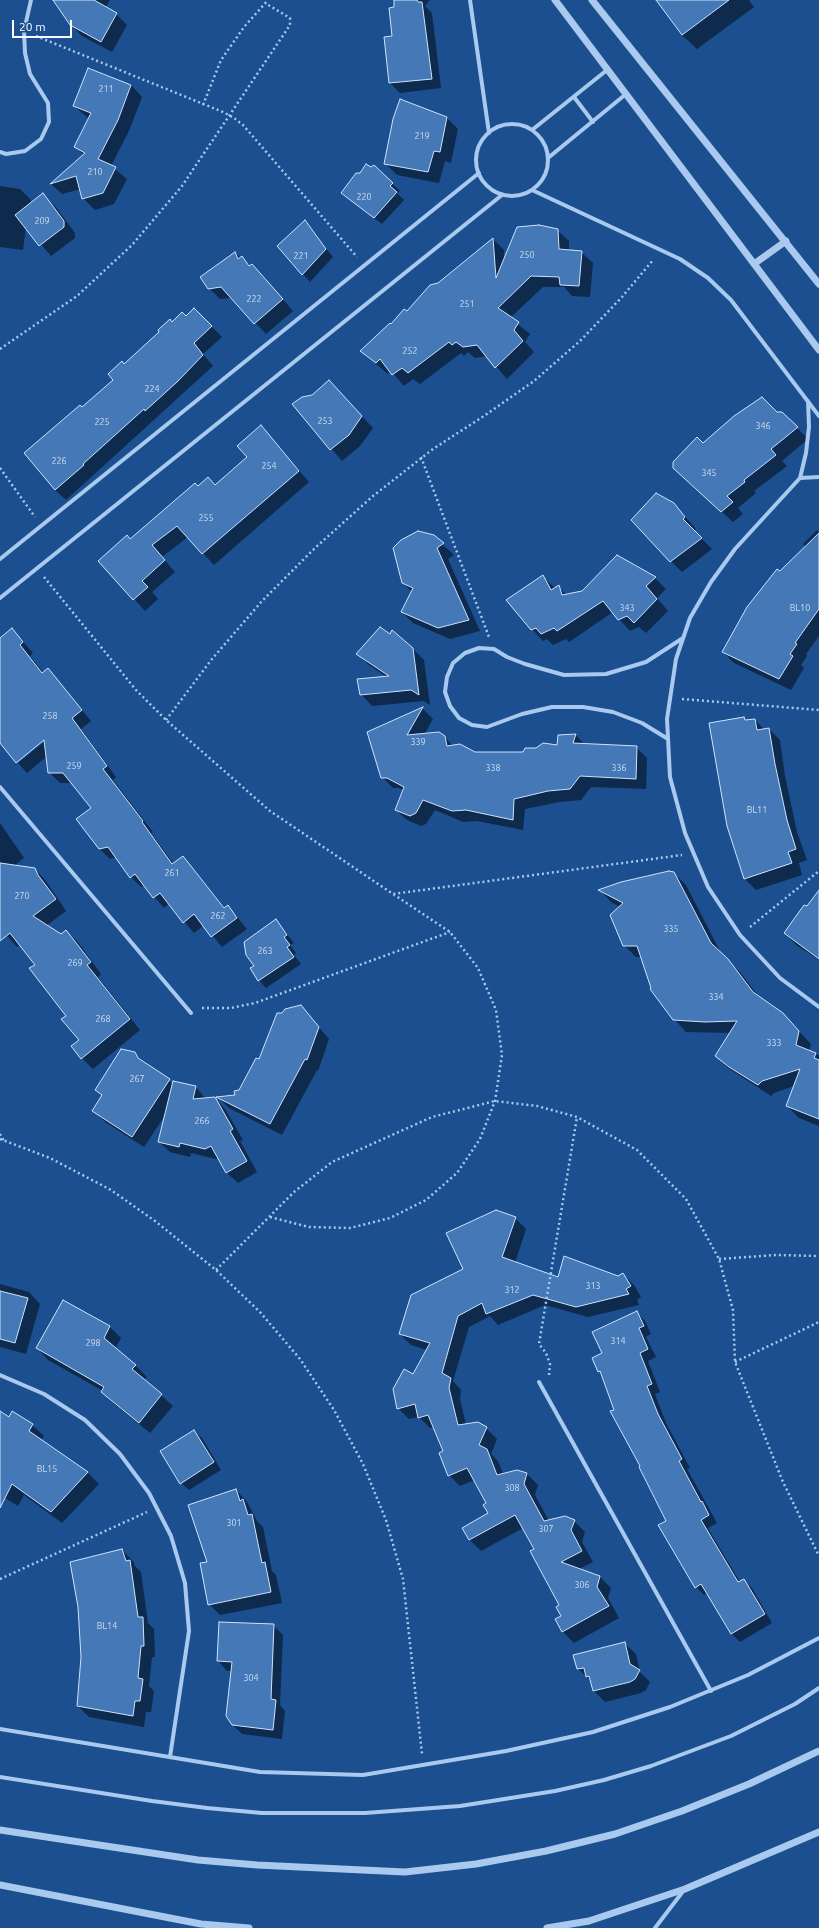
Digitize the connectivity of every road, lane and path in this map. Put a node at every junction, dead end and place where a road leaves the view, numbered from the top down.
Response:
1 (31, 0) edge
2 (268, 0) edge
3 (470, 0) edge
4 (555, 0) edge
5 (592, 0) edge
6 (265, 3) junction
7 (24, 31) junction
8 (607, 70) junction
9 (626, 94) junction
10 (574, 97) junction
11 (203, 105) junction
12 (229, 116) junction
13 (592, 122) junction
14 (532, 130) junction
15 (489, 133) junction
16 (0, 152) edge
17 (548, 158) junction
18 (479, 173) junction
19 (532, 190) junction
20 (502, 195) junction
21 (786, 241) junction
22 (661, 250) junction
23 (754, 264) junction
24 (364, 265) junction
25 (819, 284) edge
26 (0, 349) edge
27 (819, 350) edge
28 (808, 401) junction
29 (819, 416) edge
30 (421, 457) junction
31 (0, 468) edge
32 (819, 477) edge
33 (800, 478) junction
34 (41, 525) junction
35 (0, 558) edge
36 (37, 569) junction
37 (0, 598) edge
38 (683, 638) junction
39 (494, 648) junction
40 (670, 698) junction
41 (819, 710) edge
42 (166, 720) junction
43 (668, 739) junction
44 (0, 787) edge
45 (693, 853) junction
46 (819, 871) edge
47 (393, 894) junction
48 (450, 932) junction
49 (740, 935) junction
50 (184, 1006) junction
51 (819, 1007) edge
52 (191, 1013) dead end
53 (494, 1101) junction
54 (577, 1117) junction
55 (0, 1134) edge
56 (0, 1139) edge
57 (4, 1141) junction
58 (270, 1217) junction
59 (819, 1256) edge
60 (719, 1259) junction
61 (216, 1270) junction
62 (819, 1322) edge
63 (735, 1362) junction
64 (0, 1375) edge
65 (538, 1382) dead end
66 (543, 1389) junction
67 (157, 1507) junction
68 (819, 1556) edge
69 (0, 1579) edge
70 (819, 1638) edge
71 (819, 1688) edge
72 (710, 1691) junction
73 (0, 1729) edge
74 (819, 1751) edge
75 (170, 1757) junction
76 (424, 1765) junction
77 (0, 1777) edge
78 (0, 1830) edge
79 (819, 1832) edge
80 (0, 1885) edge
81 (685, 1889) junction
82 (201, 1924) junction
83 (194, 1928) edge
84 (249, 1928) edge
85 (547, 1928) edge
86 (655, 1928) edge

1 - 7 street
2 - 6 path
3 - 15 street
4 - 8 street
5 - 21 street
6 - 11 path
6 - 12 path
7 - 11 path
7 - 16 street
8 - 9 street
8 - 10 street
9 - 13 street
9 - 23 street
10 - 13 street
10 - 14 street
11 - 12 path
12 - 24 path
12 - 26 path
13 - 17 street
14 - 15 street
14 - 17 street
15 - 18 street
17 - 19 street
18 - 20 street
18 - 24 street
19 - 20 street
19 - 22 street
20 - 36 street
21 - 23 street
21 - 25 street
22 - 28 street
22 - 30 path
23 - 27 street
24 - 34 street
28 - 29 street
28 - 33 street
30 - 39 path
30 - 42 path
31 - 34 path
32 - 33 street
33 - 38 street
34 - 35 street
36 - 37 street
36 - 42 path
38 - 39 street
38 - 40 street
39 - 43 street
40 - 41 path
40 - 43 street
42 - 47 path
43 - 45 street
44 - 50 street
45 - 47 path
45 - 49 street
46 - 49 path
47 - 48 path
48 - 50 path
48 - 53 path
49 - 51 street
50 - 52 street
53 - 54 path
53 - 58 path
53 - 58 path
54 - 60 path
54 - 66 path
55 - 57 path
56 - 57 path
57 - 61 path
58 - 61 path
59 - 60 path
60 - 63 path
61 - 76 path
62 - 63 path
63 - 68 path
64 - 67 street
65 - 66 street
66 - 72 street
67 - 69 path
67 - 75 street
70 - 72 street
71 - 77 street
72 - 76 street
73 - 75 street
74 - 78 street
75 - 76 street
79 - 81 street
80 - 82 street
81 - 85 street
81 - 86 street
82 - 83 street
82 - 84 street

